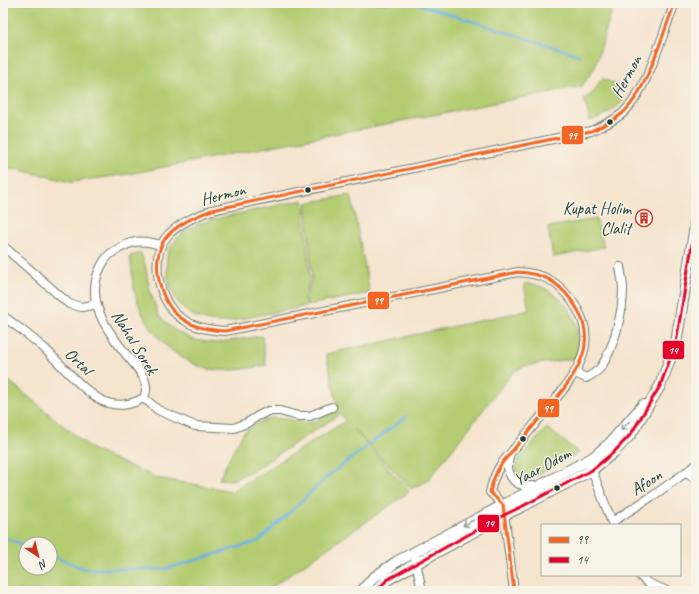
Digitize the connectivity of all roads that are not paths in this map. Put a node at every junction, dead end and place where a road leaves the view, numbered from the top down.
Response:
1 (675, 3) edge
2 (696, 220) edge
3 (161, 245) junction
4 (3, 246) edge
5 (620, 267) dead end
6 (96, 304) junction
7 (3, 316) edge
8 (575, 373) junction
9 (144, 398) junction
10 (332, 407) dead end
11 (510, 454) junction
12 (589, 465) junction
13 (696, 465) edge
14 (686, 473) junction
15 (696, 479) edge
16 (538, 486) junction
17 (503, 510) junction
18 (612, 524) edge
19 (414, 552) junction
20 (417, 563) junction
21 (640, 576) edge
22 (362, 591) edge
23 (376, 591) edge
24 (422, 591) edge
25 (514, 591) edge
26 (668, 591) edge

1 - 3 street, Hermon
2 - 12 street, Yaar Odem
3 - 6 street, Nahal Sorek
3 - 8 street
4 - 6 street
5 - 8 street
6 - 9 street, Nahal Sorek
7 - 9 street, Ortal
8 - 11 street
9 - 10 street, Nahal Sorek
11 - 16 street
11 - 17 street
12 - 16 street, Yaar Odem
12 - 17 street, Yaar Odem
12 - 18 street
13 - 14 street, Afoon
14 - 15 street
14 - 18 street, Afoon
16 - 17 street, Yaar Odem
17 -> 19 street, Yaar Odem
17 - 20 street, Yaar Odem
17 - 25 street
19 - 20 street
19 - 22 street, Yaar Odem
20 - 23 street, Yaar Odem
20 - 24 street
21 - 26 street

